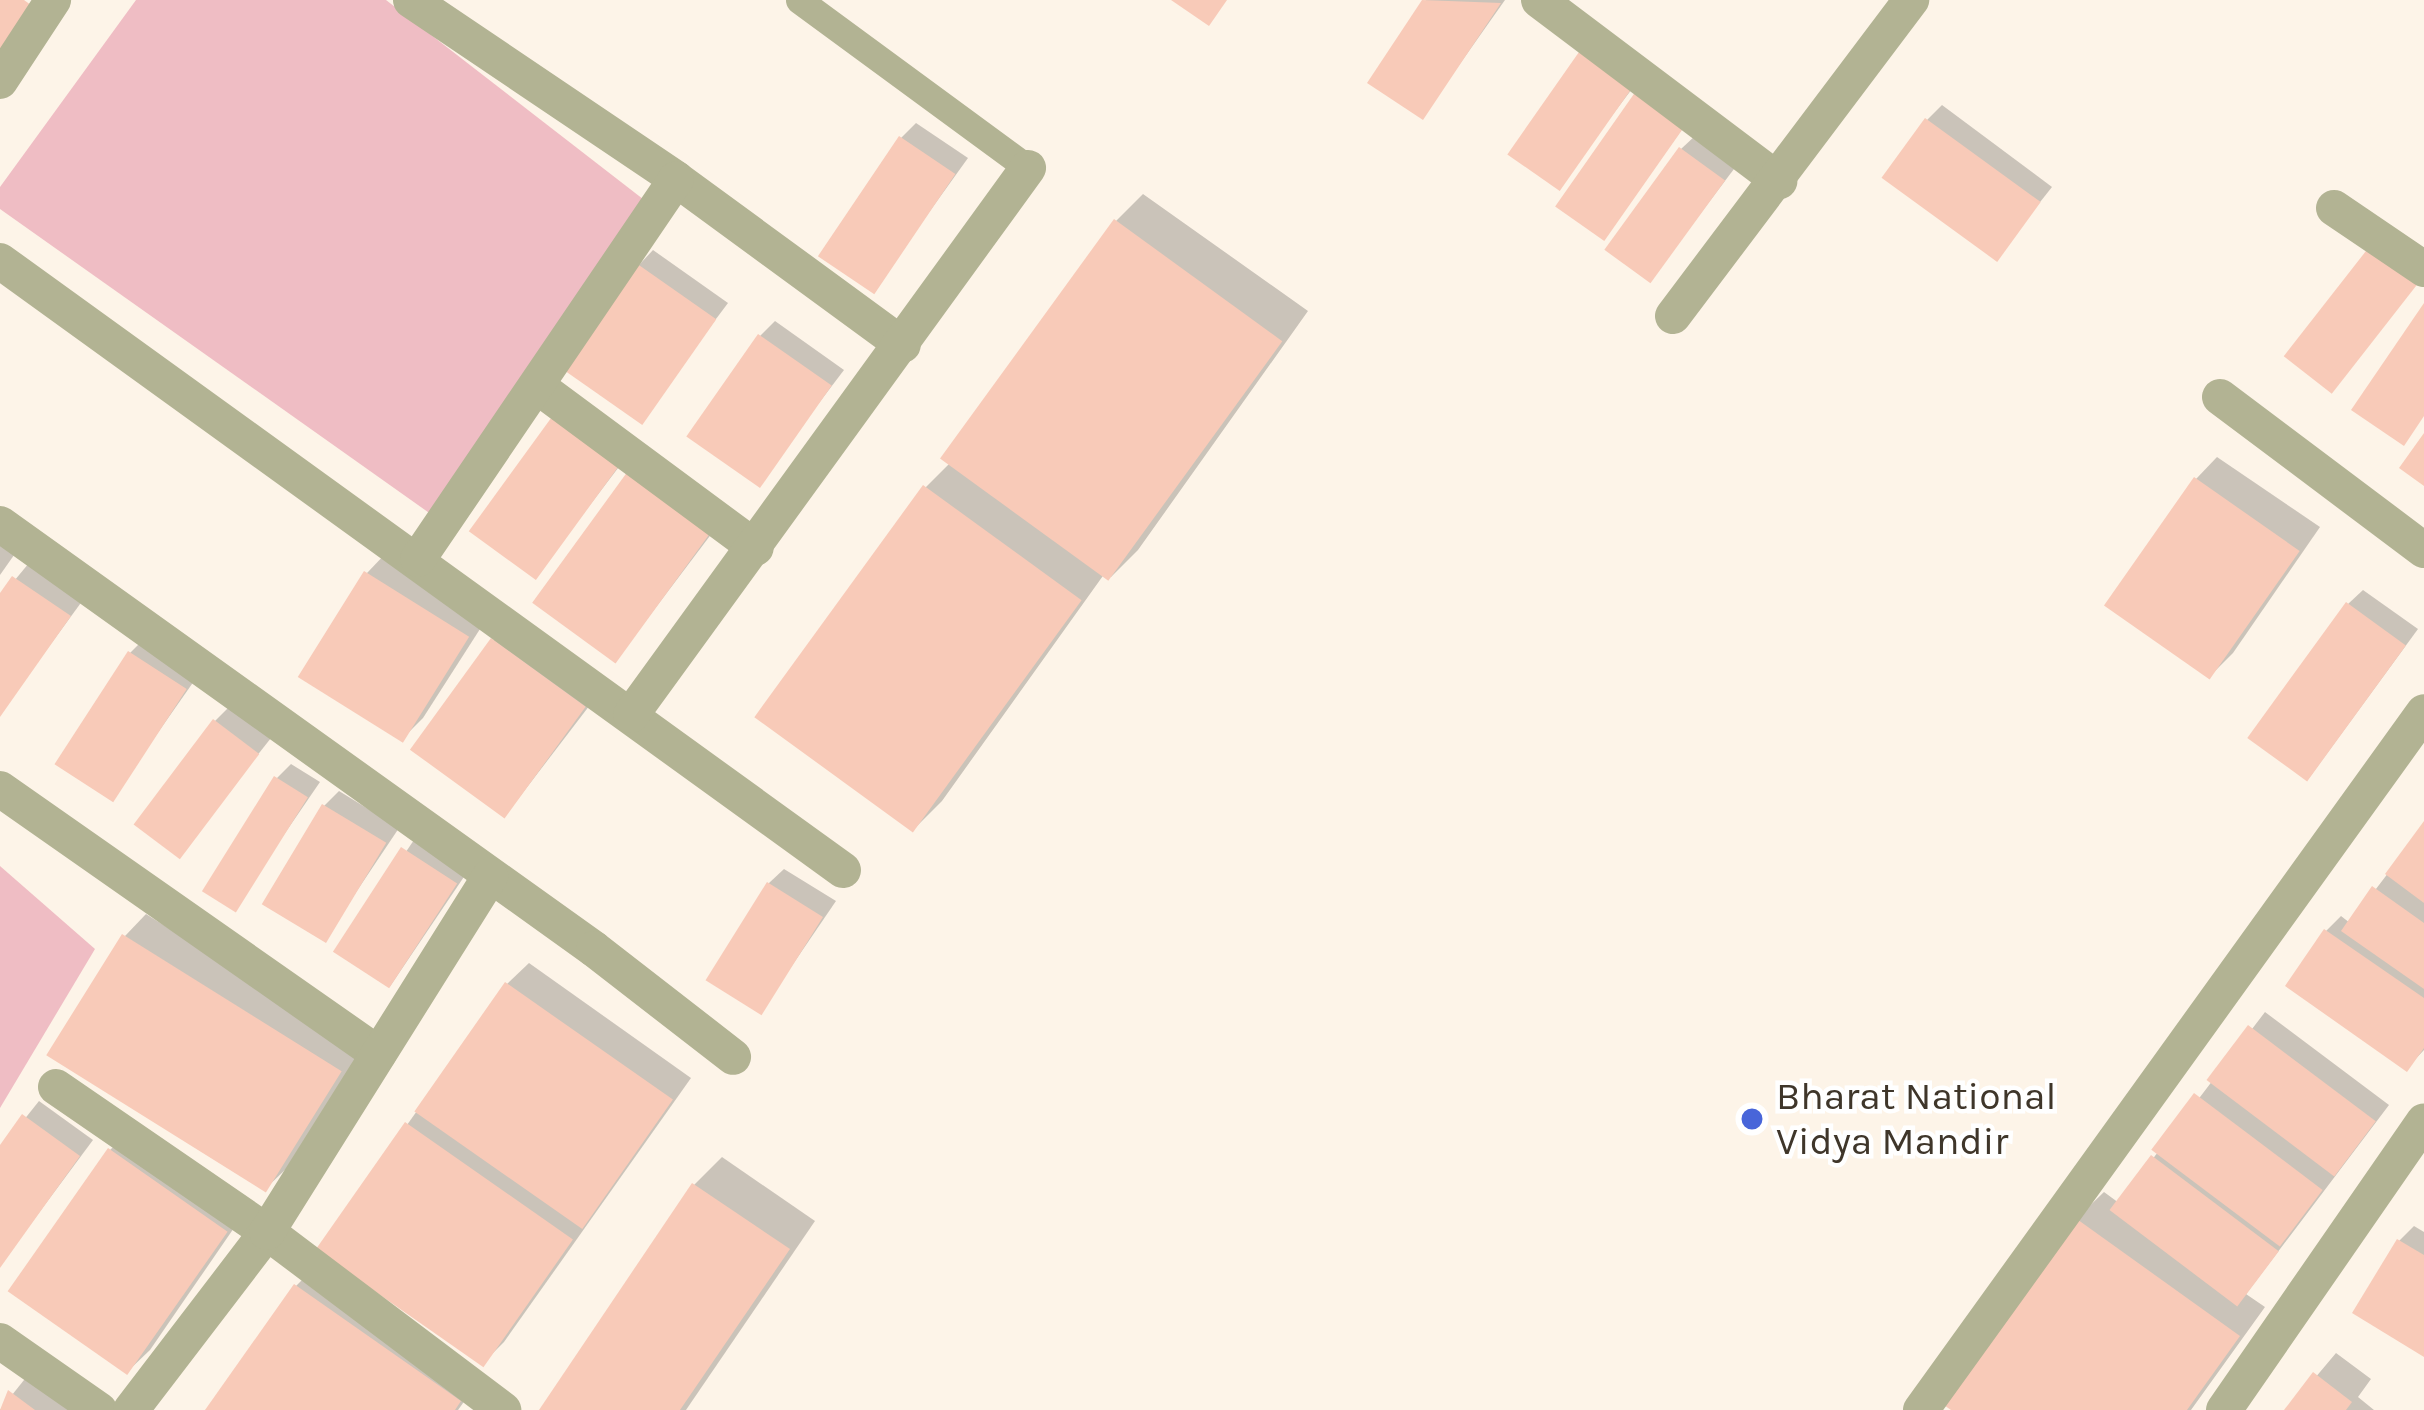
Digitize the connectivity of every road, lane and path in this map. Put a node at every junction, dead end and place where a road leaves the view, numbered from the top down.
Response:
1 (53, 0) edge
2 (411, 0) edge
3 (799, 0) edge
4 (1540, 0) edge
5 (1911, 0) edge
6 (0, 81) edge
7 (1028, 168) joint
8 (676, 178) junction
9 (1779, 181) junction
10 (2334, 208) dead end
11 (0, 261) edge
12 (2424, 269) edge
13 (1672, 316) dead end
14 (903, 345) junction
15 (537, 386) junction
16 (2220, 397) dead end
17 (0, 524) edge
18 (756, 548) junction
19 (2424, 550) edge
20 (418, 559) junction
21 (2424, 712) edge
22 (631, 715) junction
23 (0, 789) edge
24 (843, 870) dead end
25 (490, 876) junction
26 (379, 1054) junction
27 (733, 1057) dead end
28 (56, 1087) dead end
29 (2424, 1121) edge
30 (267, 1232) junction
31 (0, 1341) edge
32 (99, 1410) edge
33 (130, 1410) edge
34 (503, 1410) edge
35 (1921, 1410) edge
36 (2224, 1410) edge

1 - 6 street
2 - 8 street
3 - 7 lane
4 - 9 street
5 - 9 street
7 - 14 street
8 - 14 street
8 - 15 street
9 - 13 street
10 - 12 street
11 - 20 street
14 - 18 street
15 - 18 street
15 - 20 street
16 - 19 street
17 - 25 street
18 - 22 street
20 - 22 street
21 - 35 street
22 - 24 street
23 - 26 street
25 - 26 street
25 - 27 street
26 - 30 street
28 - 30 street
29 - 36 street
30 - 33 street
30 - 34 street
31 - 32 street

